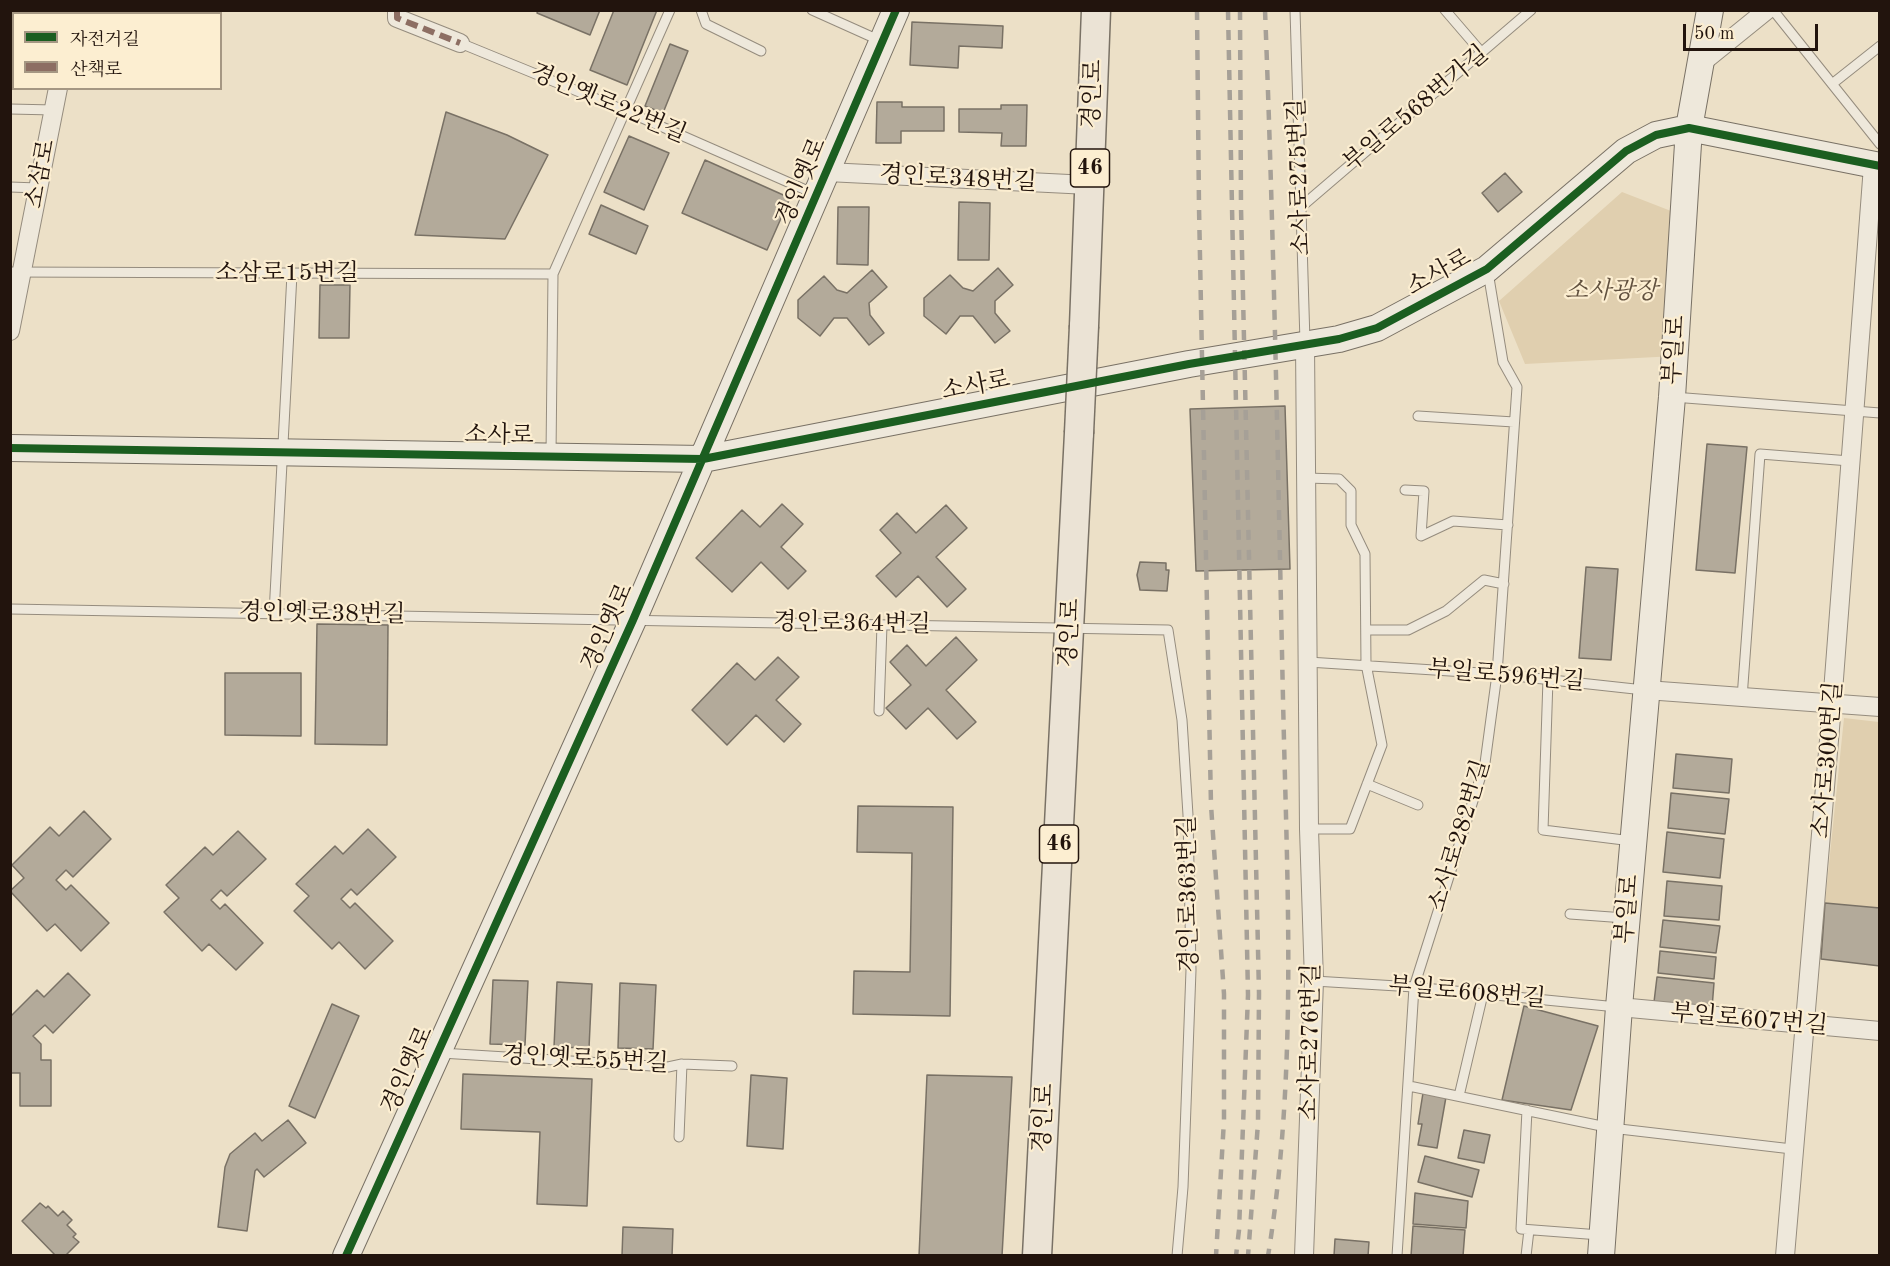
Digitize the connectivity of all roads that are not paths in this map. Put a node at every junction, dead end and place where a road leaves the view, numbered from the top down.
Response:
1 (670, 10) edge
2 (701, 10) edge
3 (812, 10) edge
4 (896, 10) edge
5 (1096, 10) edge
6 (1445, 10) edge
7 (1531, 10) edge
8 (1710, 10) edge
9 (1767, 10) edge
10 (1773, 10) edge
11 (1298, 13) edge
12 (397, 14) edge
13 (883, 41) junction
14 (460, 43) joint
15 (1880, 45) edge
16 (761, 51) dead end
17 (1482, 53) junction
18 (1700, 65) junction
19 (1832, 84) junction
20 (58, 90) edge
21 (10, 109) edge
22 (54, 110) junction
23 (626, 111) junction
24 (1689, 128) junction
25 (1877, 159) edge
26 (822, 183) junction
27 (1089, 185) junction
28 (10, 188) edge
29 (38, 188) junction
30 (1301, 207) junction
31 (1872, 265) edge
32 (1487, 269) junction
33 (16, 273) edge
34 (292, 274) junction
35 (553, 274) junction
36 (10, 331) edge
37 (1305, 344) junction
38 (1672, 397) junction
39 (1854, 411) junction
40 (1880, 413) edge
41 (1418, 416) dead end
42 (1515, 422) junction
43 (10, 448) edge
44 (282, 452) junction
45 (551, 457) junction
46 (703, 459) junction
47 (1850, 461) junction
48 (1306, 478) junction
49 (1405, 490) dead end
50 (1508, 525) junction
51 (1504, 584) junction
52 (10, 609) edge
53 (274, 614) junction
54 (633, 620) junction
55 (882, 625) junction
56 (1071, 628) junction
57 (1366, 630) junction
58 (1308, 662) junction
59 (1366, 664) junction
60 (1497, 674) junction
61 (1548, 679) junction
62 (1646, 690) junction
63 (1742, 698) junction
64 (1832, 705) junction
65 (1880, 707) edge
66 (879, 711) dead end
67 (1367, 784) junction
68 (1418, 805) dead end
69 (1309, 829) junction
70 (1634, 841) junction
71 (1570, 914) dead end
72 (1627, 918) junction
73 (1314, 981) junction
74 (1414, 987) junction
75 (1483, 994) junction
76 (1619, 1007) junction
77 (1806, 1026) junction
78 (1880, 1031) edge
79 (438, 1053) junction
80 (682, 1064) junction
81 (732, 1066) dead end
82 (1409, 1086) junction
83 (1459, 1096) junction
84 (1527, 1110) junction
85 (1611, 1128) junction
86 (678, 1137) dead end
87 (1792, 1149) junction
88 (1529, 1230) junction
89 (1602, 1245) edge
90 (346, 1256) edge
91 (1037, 1256) edge
92 (1177, 1256) edge
93 (1304, 1256) edge
94 (1397, 1256) edge
95 (1526, 1256) edge
96 (1785, 1256) edge

1 - 23 lane
2 - 16 lane
3 - 13 lane
4 - 13 street, 경인옛로
5 - 27 main road, 경인로 / 46
6 - 17 lane
7 - 17 lane, 부일로568번가길
8 - 18 street, 부일로
9 - 18 street
10 - 19 lane
11 - 30 lane, 소사로275번길
12 - 14 street, 경인옛로22번길
13 - 26 street, 경인옛로
14 - 23 lane, 경인옛로22번길
15 - 19 lane
17 - 30 lane, 부일로568번가길
18 - 24 street, 부일로
19 - 25 lane
20 - 22 street, 소삼로
21 - 22 lane
22 - 29 street, 소삼로
23 - 26 lane, 경인옛로22번길
23 - 35 lane
24 - 25 street, 소사로
24 - 32 street, 소사로
24 - 38 street, 부일로
25 - 31 street, 소사로300번길
26 - 27 street, 경인로348번길
26 - 46 street, 경인옛로
27 - 56 main road, 경인로 / 46, bridge
28 - 29 lane
29 - 33 street, 소삼로
30 - 37 lane, 소사로275번길
31 - 39 street, 소사로300번길
32 - 37 street, 소사로
32 - 42 lane, 소사로282번길
33 - 34 lane, 소삼로15번길
33 - 36 street, 소삼로
34 - 35 lane, 소삼로15번길
34 - 44 lane
35 - 45 lane
37 - 46 street, 소사로
37 - 48 street, 소사로276번길
38 - 39 lane
38 - 62 street, 부일로
39 - 40 lane
39 - 47 street, 소사로300번길
41 - 42 lane
42 - 50 lane, 소사로282번길
43 - 44 street, 소사로
44 - 45 street, 소사로
44 - 53 lane
45 - 46 street, 소사로
46 - 54 street, 경인옛로
47 - 63 lane
47 - 64 street, 소사로300번길
48 - 57 lane
48 - 58 street, 소사로276번길
49 - 50 lane
50 - 51 lane, 소사로282번길
51 - 57 lane
51 - 60 lane, 소사로282번길
52 - 53 lane, 경인옛로38번길
53 - 54 lane, 경인옛로38번길
54 - 55 lane, 경인로364번길
54 - 79 street, 경인옛로
55 - 56 lane, 경인로364번길
55 - 66 lane
56 - 91 main road, 경인로 / 46
56 - 92 lane, 경인로363번길
57 - 59 lane
58 - 59 lane, 부일로596번길
58 - 69 street, 소사로276번길
59 - 60 lane, 부일로596번길
59 - 67 lane
60 - 61 lane, 부일로596번길
60 - 74 lane, 소사로282번길
61 - 62 lane, 부일로596번길
61 - 70 lane
62 - 63 street
62 - 70 street, 부일로
63 - 64 street
64 - 65 street
64 - 77 street, 소사로300번길
67 - 68 lane
67 - 69 lane
69 - 73 street, 소사로276번길
70 - 72 street, 부일로
71 - 72 lane
72 - 76 street, 부일로
73 - 74 lane, 부일로608번길
73 - 93 street, 소사로276번길
74 - 75 lane, 부일로608번길
74 - 82 lane, 소사로282번길
75 - 76 lane, 부일로608번길
75 - 83 lane
76 - 77 street, 부일로607번길
76 - 85 street, 부일로
77 - 78 street, 부일로607번길
77 - 87 street, 소사로300번길
79 - 80 lane, 경인옛로55번길
79 - 90 street, 경인옛로
80 - 81 lane, 경인옛로55번길
80 - 86 lane
82 - 83 lane
82 - 94 lane, 소사로282번길
83 - 84 lane
84 - 85 lane
84 - 88 lane
85 - 87 lane
85 - 89 street, 부일로
87 - 96 street, 소사로300번길
88 - 89 lane, 부일로
88 - 95 lane

